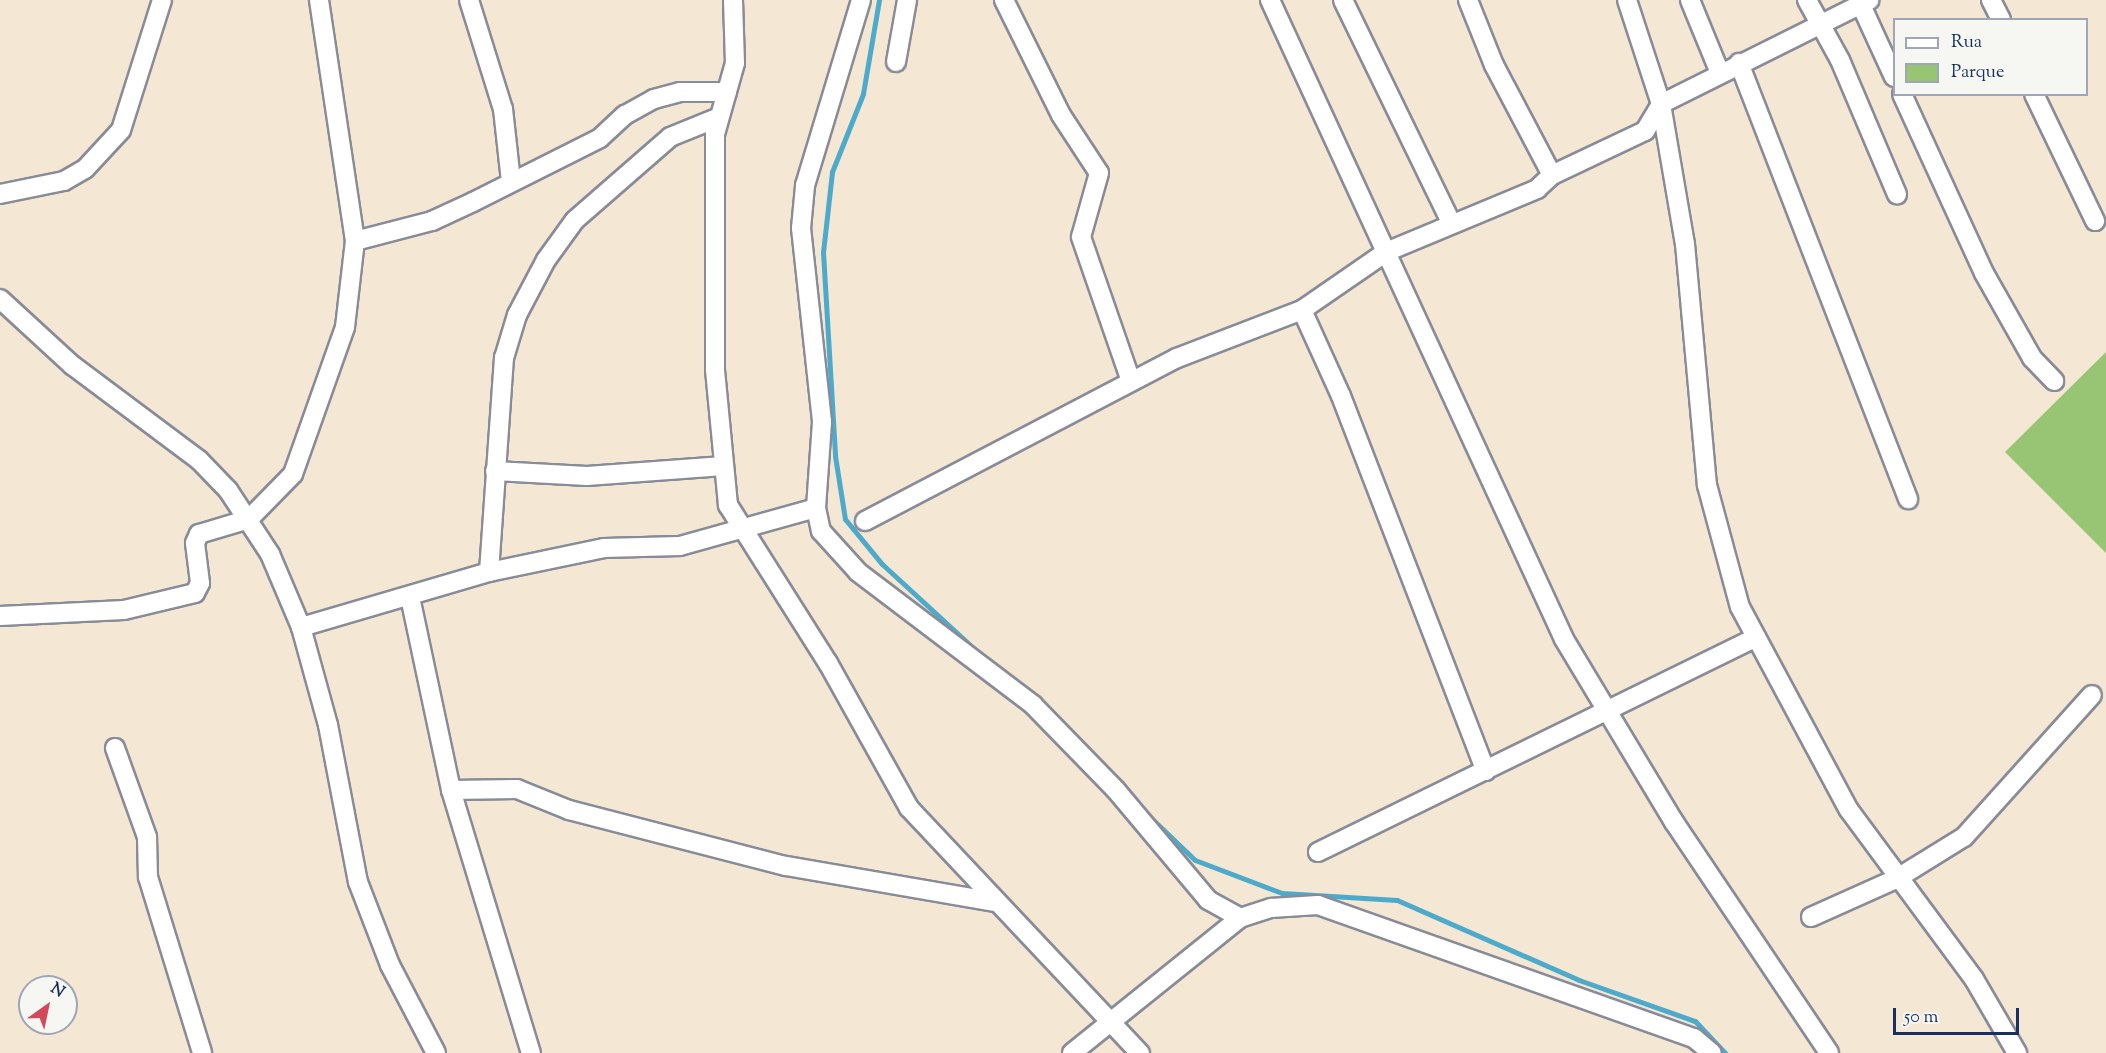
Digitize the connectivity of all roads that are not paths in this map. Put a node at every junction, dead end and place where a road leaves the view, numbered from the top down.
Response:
1 (162, 0) edge
2 (318, 0) edge
3 (469, 0) edge
4 (733, 0) edge
5 (861, 0) edge
6 (906, 0) edge
7 (1004, 0) edge
8 (1270, 0) edge
9 (1342, 0) edge
10 (1468, 0) edge
11 (1627, 0) edge
12 (1690, 0) edge
13 (1807, 0) edge
14 (1991, 0) edge
15 (1866, 2) edge
16 (2000, 18) edge
17 (1818, 25) junction
18 (896, 62) dead end
19 (1739, 63) junction
20 (1720, 73) junction
21 (1893, 74) edge
22 (727, 92) junction
23 (1903, 96) edge
24 (2035, 96) edge
25 (1660, 104) junction
26 (717, 118) junction
27 (1552, 175) junction
28 (511, 182) junction
29 (0, 194) edge
30 (1897, 194) dead end
31 (2095, 221) dead end
32 (1451, 222) junction
33 (355, 241) junction
34 (1386, 252) junction
35 (0, 299) edge
36 (1302, 310) junction
37 (1131, 381) junction
38 (2054, 381) dead end
39 (724, 466) junction
40 (495, 471) junction
41 (1908, 499) dead end
42 (816, 507) junction
43 (249, 519) junction
44 (865, 521) dead end
45 (746, 527) junction
46 (489, 572) junction
47 (410, 597) junction
48 (0, 616) edge
49 (302, 627) junction
50 (1755, 638) junction
51 (2092, 695) dead end
52 (1607, 714) junction
53 (115, 748) dead end
54 (1486, 771) junction
55 (451, 790) junction
56 (1318, 852) dead end
57 (1896, 879) junction
58 (994, 902) junction
59 (1811, 917) dead end
60 (1240, 918) junction
61 (1110, 1025) junction
62 (202, 1053) edge
63 (436, 1053) edge
64 (531, 1053) edge
65 (1072, 1053) edge
66 (1140, 1053) edge
67 (1712, 1053) edge
68 (1829, 1053) edge
69 (2017, 1053) edge

1 - 29 street
2 - 33 street
3 - 28 street
4 - 22 street
5 - 42 street
6 - 18 street
7 - 37 street
8 - 34 street
9 - 32 street
10 - 27 street
11 - 25 street
12 - 20 street
13 - 17 street
14 - 16 street
15 - 17 street
15 - 21 street
17 - 19 street
17 - 30 street
19 - 20 street
19 - 41 street
20 - 25 street
22 - 26 street
22 - 28 street
23 - 38 street
24 - 31 street
25 - 27 street
25 - 50 street
26 - 39 street
26 - 40 street
27 - 32 street
28 - 33 street
32 - 34 street
33 - 43 street
34 - 36 street
34 - 52 street
35 - 43 street
36 - 37 street
36 - 54 street
37 - 44 street
39 - 40 street
39 - 45 street
40 - 46 street
42 - 45 street
42 - 60 street
43 - 48 street
43 - 49 street
45 - 46 street
45 - 58 street
46 - 47 street
47 - 49 street
47 - 55 street
49 - 63 street
50 - 52 street
50 - 57 street
51 - 57 street
52 - 54 street
52 - 68 street
53 - 62 street
54 - 56 street
55 - 58 street
55 - 64 street
57 - 59 street
57 - 69 street
58 - 61 street
60 - 61 street
60 - 67 street
61 - 65 street
61 - 66 street

